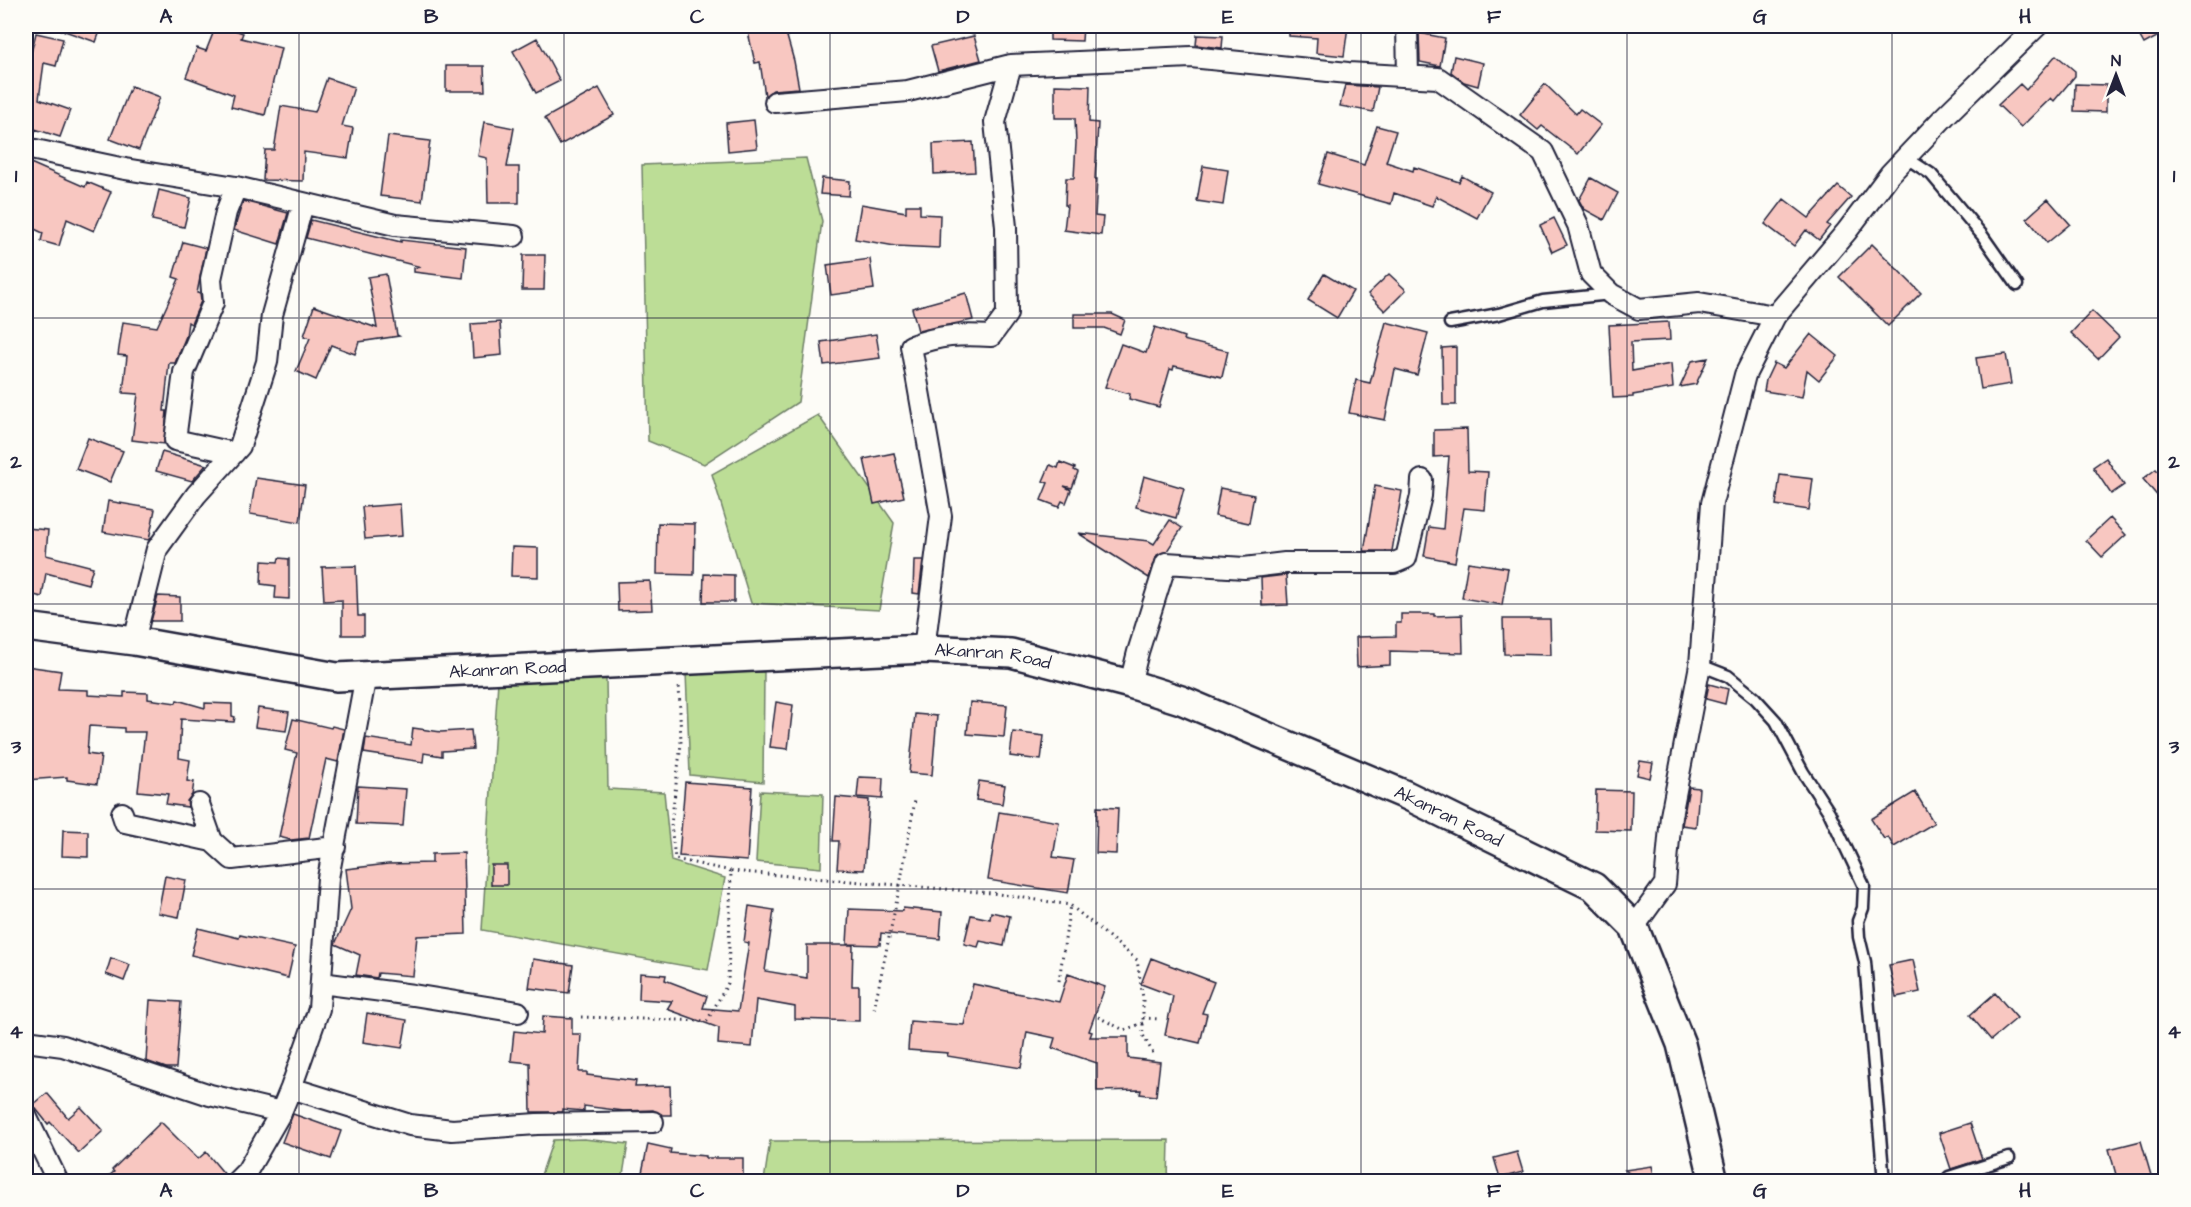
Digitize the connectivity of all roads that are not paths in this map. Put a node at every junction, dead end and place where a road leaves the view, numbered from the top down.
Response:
1 (1407, 26) edge
2 (2037, 26) edge
3 (1011, 65) junction
4 (1408, 76) junction
5 (775, 102) dead end
6 (26, 148) edge
7 (1905, 157) junction
8 (236, 187) junction
9 (303, 204) junction
10 (514, 236) dead end
11 (2017, 285) dead end
12 (1611, 294) junction
13 (1775, 316) junction
14 (1450, 323) dead end
15 (234, 453) junction
16 (1422, 480) dead end
17 (26, 627) edge
18 (134, 641) junction
19 (924, 649) junction
20 (1700, 665) junction
21 (366, 675) junction
22 (1130, 684) junction
23 (199, 804) dead end
24 (122, 813) dead end
25 (212, 841) junction
26 (334, 847) junction
27 (1634, 927) junction
28 (321, 983) junction
29 (518, 1012) dead end
30 (26, 1041) edge
31 (291, 1088) junction
32 (281, 1112) junction
33 (26, 1116) edge
34 (653, 1122) dead end
35 (2009, 1158) dead end
36 (58, 1182) edge
37 (236, 1182) edge
38 (1714, 1182) edge
39 (1884, 1182) edge
40 (1944, 1182) edge

1 - 4 street
2 - 7 street
3 - 4 street
3 - 5 street
3 - 19 street
4 - 12 street
6 - 8 street
7 - 11 lane
7 - 13 street
8 - 9 street
8 - 15 street
9 - 10 street
9 - 15 street
12 - 13 street
12 - 14 lane
13 - 20 street
15 - 18 street
16 - 22 street
17 - 18 main road, Akanran Road
18 - 21 main road, Akanran Road
19 - 21 main road, Akanran Road
19 - 22 main road, Akanran Road
20 - 27 street
20 - 39 lane
21 - 26 street
22 - 27 main road, Akanran Road
23 - 25 street
24 - 25 street
25 - 26 street
26 - 28 street
27 - 38 main road, Akanran Road
28 - 29 street
28 - 31 street
30 - 32 street
31 - 32 street
31 - 34 street
32 - 37 street
33 - 36 street
35 - 40 lane

